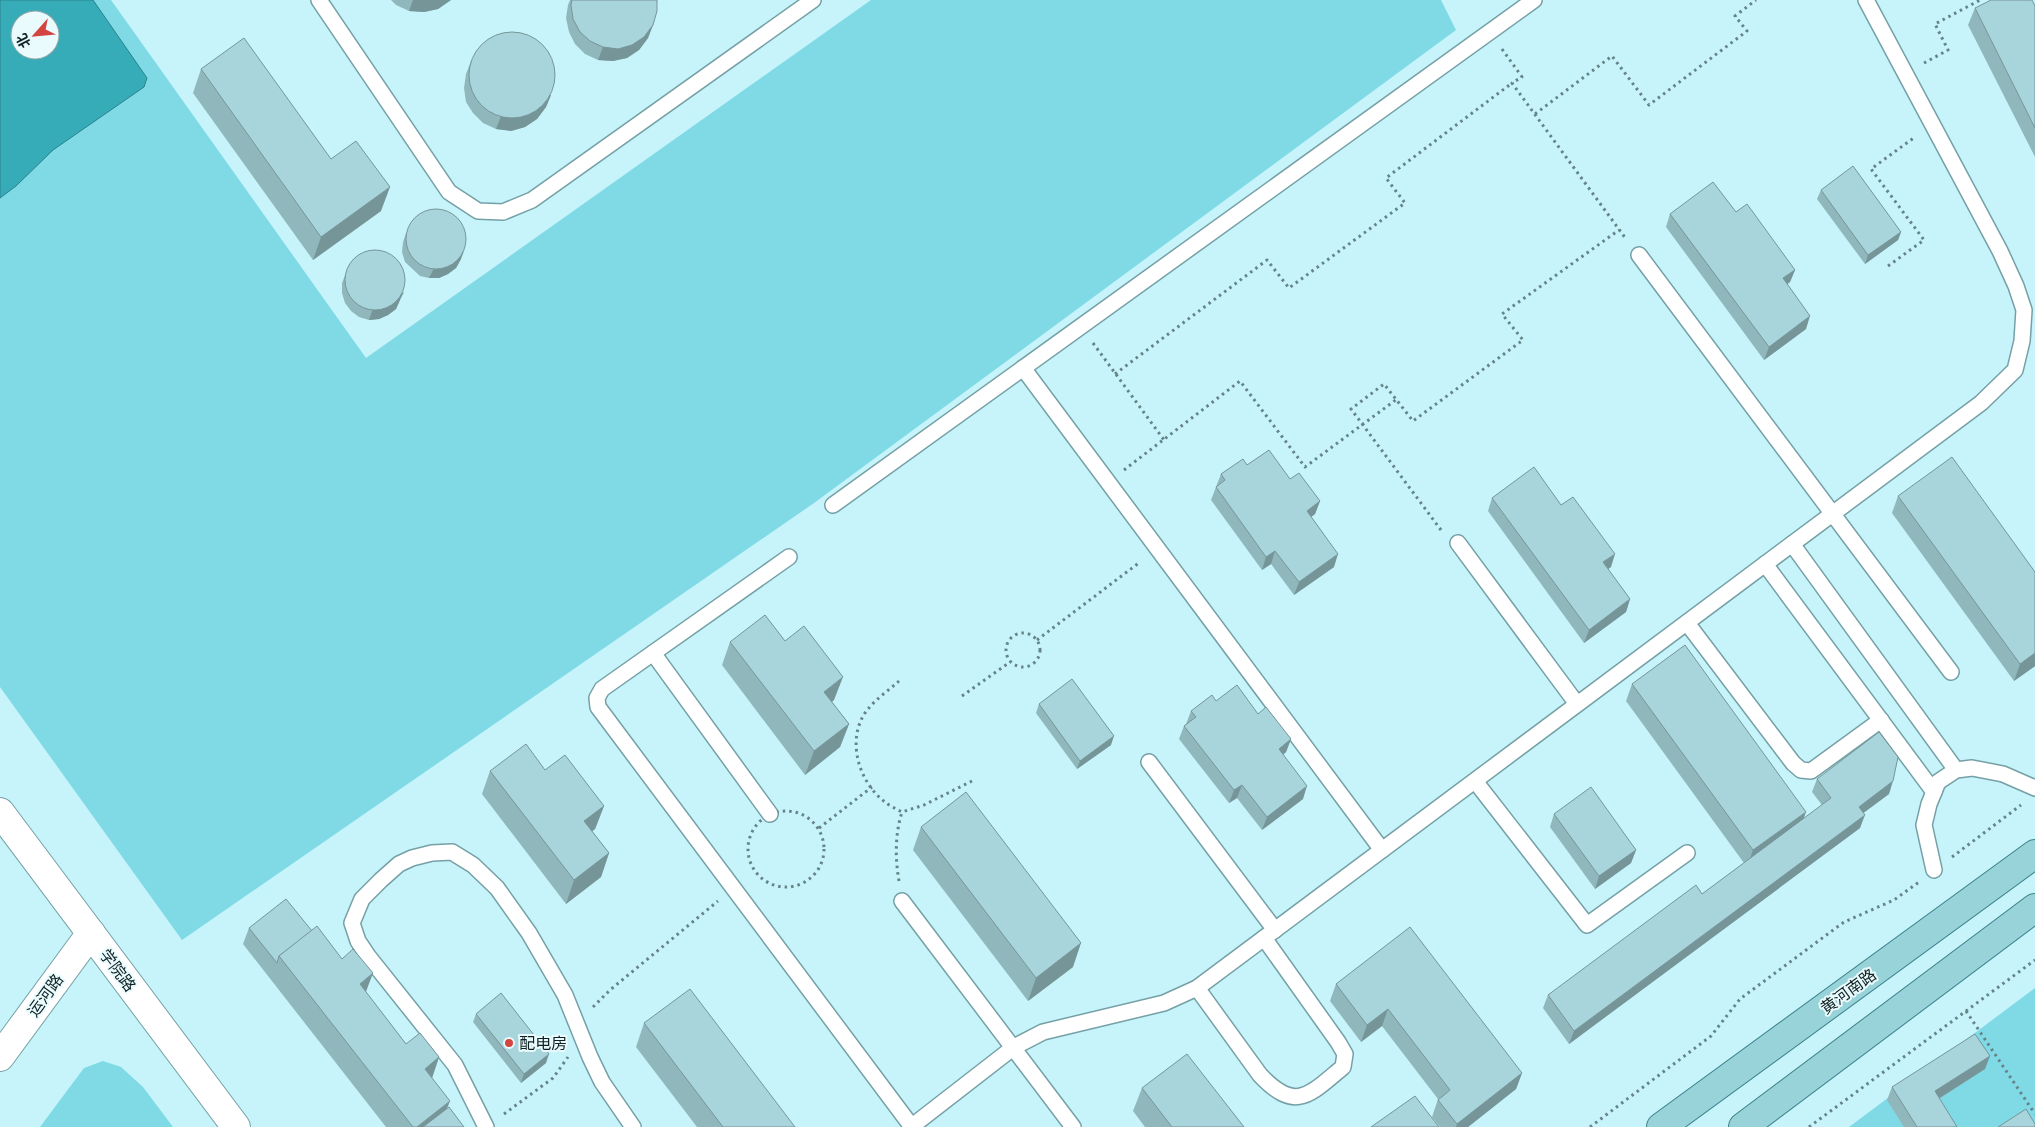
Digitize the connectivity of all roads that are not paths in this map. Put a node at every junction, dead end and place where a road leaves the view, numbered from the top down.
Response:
1 (319, 0) edge
2 (813, 0) edge
3 (1534, 0) edge
4 (1866, 0) edge
5 (1638, 256) road end
6 (1022, 368) junction
7 (834, 505) dead end
8 (1833, 514) junction
9 (1458, 543) road end
10 (1792, 544) junction
11 (789, 557) dead end
12 (1765, 564) junction
13 (1687, 623) junction
14 (653, 653) junction
15 (1951, 672) dead end
16 (1577, 704) junction
17 (1881, 720) junction
18 (1149, 762) dead end
19 (1956, 770) junction
20 (1475, 781) junction
21 (1934, 792) junction
22 (2031, 794) edge
23 (0, 812) edge
24 (770, 814) road end
25 (1382, 850) junction
26 (1686, 853) dead end
27 (2035, 854) edge
28 (1934, 870) road end
29 (902, 901) road end
30 (2035, 908) edge
31 (91, 934) junction
32 (1270, 934) junction
33 (1197, 988) junction
34 (1014, 1047) junction
35 (0, 1057) edge
36 (236, 1127) edge
37 (486, 1127) edge
38 (633, 1127) edge
39 (911, 1127) edge
40 (1073, 1127) edge
41 (1661, 1127) edge
42 (1743, 1127) edge

1 - 2 lane
3 - 6 lane
4 - 8 lane
5 - 8 lane
6 - 7 lane
6 - 25 lane
8 - 10 lane
8 - 15 lane
9 - 16 lane
10 - 12 lane
10 - 19 lane
11 - 14 lane
12 - 13 lane
12 - 17 lane
13 - 16 lane
13 - 17 lane
14 - 24 lane
14 - 39 lane
16 - 20 lane
17 - 21 lane
18 - 32 lane
19 - 21 lane
19 - 22 lane
20 - 25 lane
20 - 26 lane
21 - 28 lane
23 - 31 street, 学院路
25 - 32 lane
27 - 41 main road, 黄河南路
29 - 34 lane
30 - 42 main road
31 - 35 street, 运河路
31 - 36 street, 学院路
32 - 33 lane
32 - 33 lane
33 - 34 lane
34 - 39 lane
34 - 40 lane
37 - 38 lane

